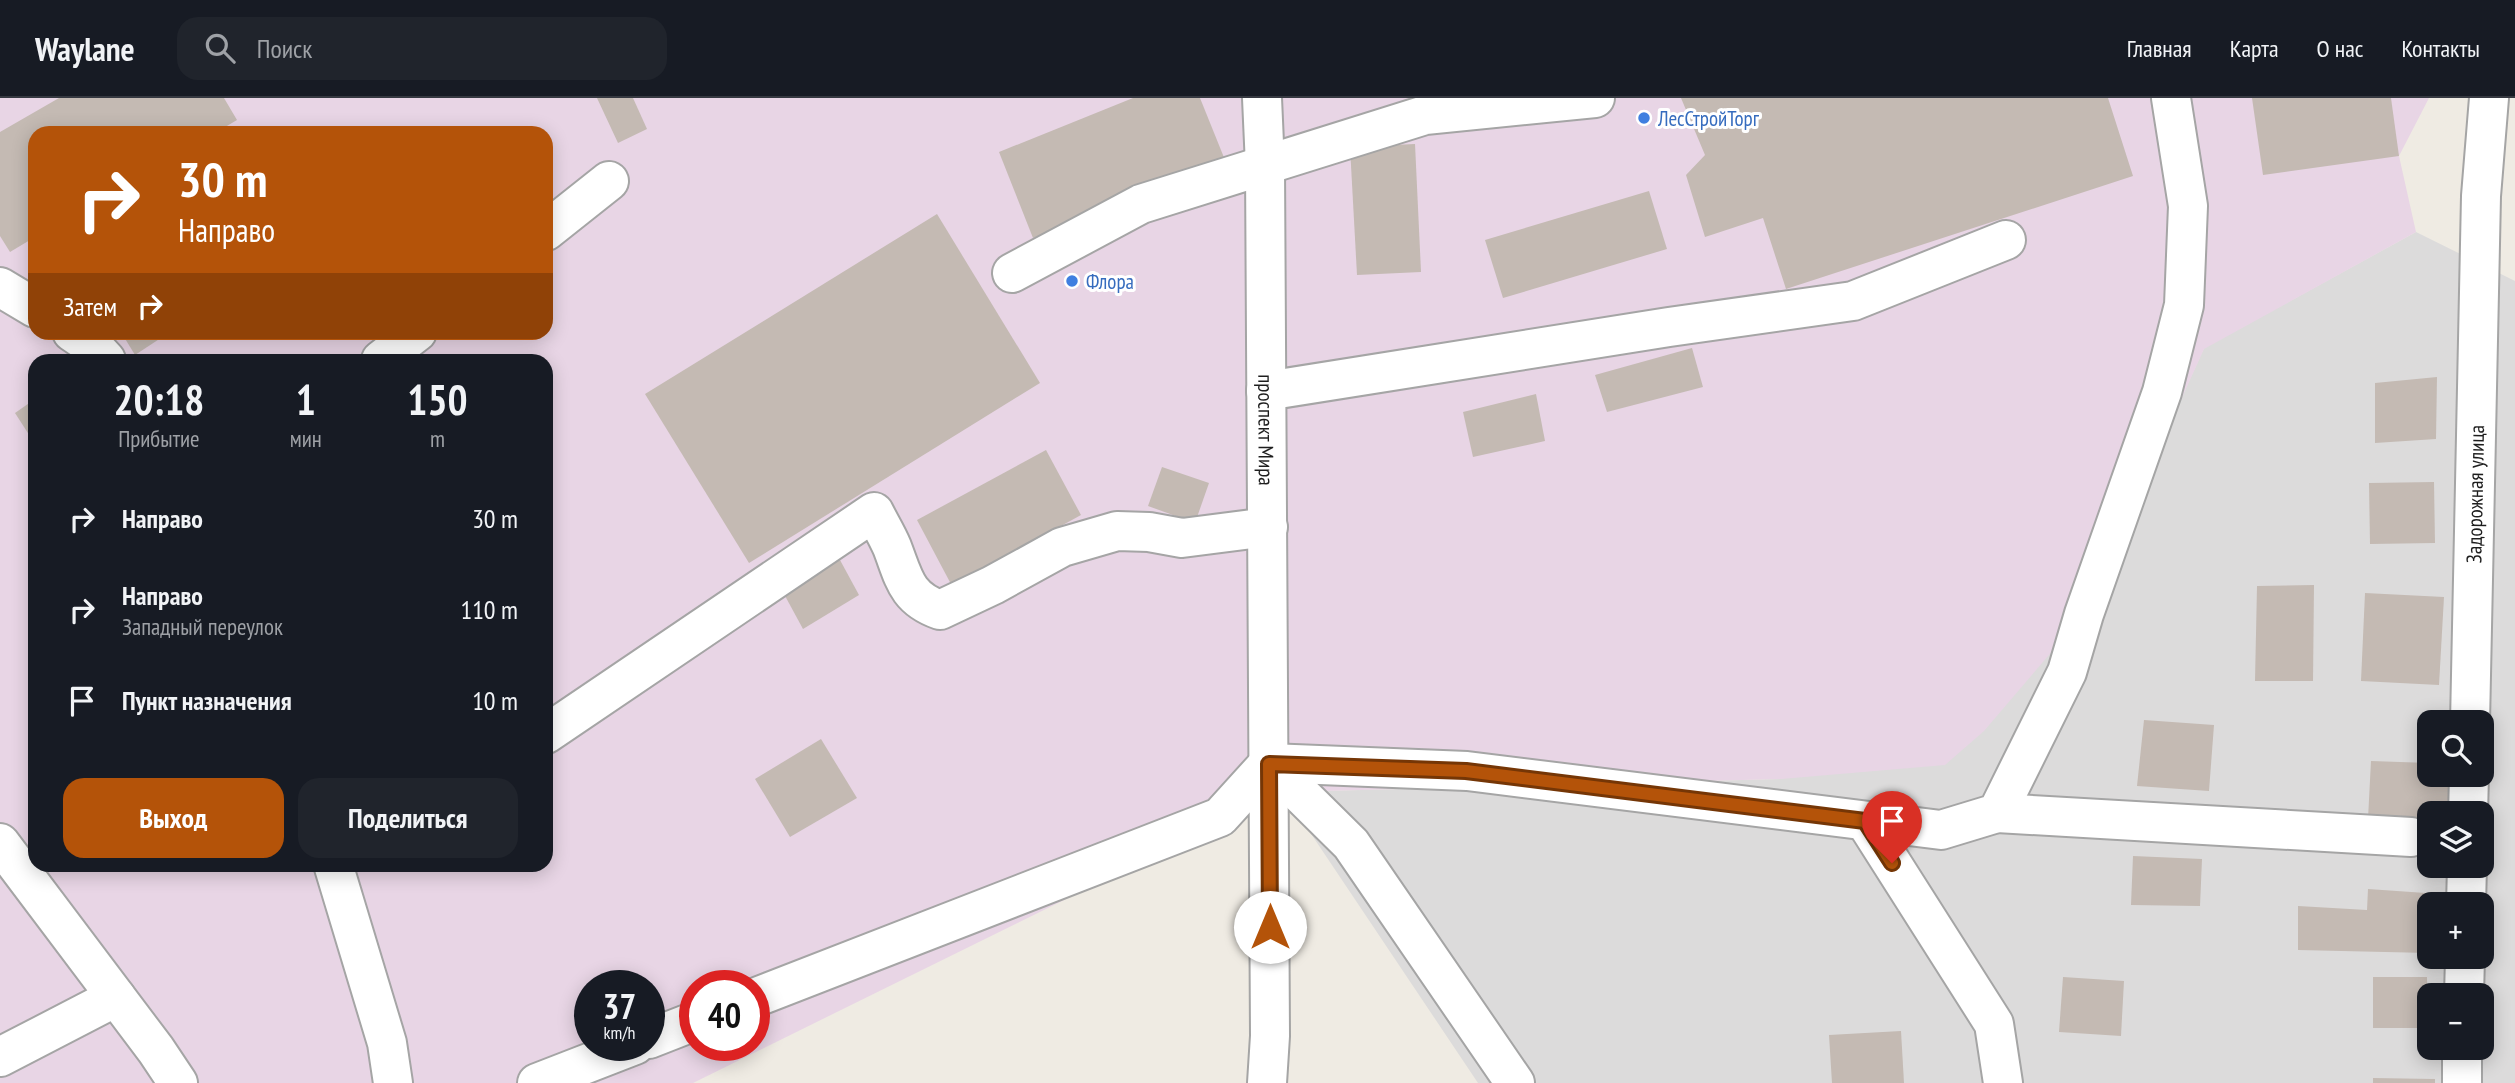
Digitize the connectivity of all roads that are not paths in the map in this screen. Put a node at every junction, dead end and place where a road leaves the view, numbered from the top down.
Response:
1 (1262, 98) edge
2 (1595, 98) edge
3 (2171, 98) edge
4 (2489, 98) edge
5 (1265, 166) junction
6 (2515, 167) edge
7 (609, 180) dead end
8 (2481, 197) junction
9 (553, 225) edge
10 (2006, 240) dead end
11 (1012, 273) dead end
12 (0, 287) edge
13 (28, 304) edge
14 (84, 340) edge
15 (407, 340) edge
16 (100, 354) edge
17 (389, 354) edge
18 (1266, 391) junction
19 (1268, 527) junction
20 (2470, 710) edge
21 (553, 729) edge
22 (1269, 764) junction
23 (1997, 813) junction
24 (1865, 821) junction
25 (2411, 837) dead end
26 (0, 843) edge
27 (335, 872) edge
28 (770, 992) edge
29 (116, 997) junction
30 (0, 1057) edge
31 (2462, 1060) edge
32 (594, 1061) edge
33 (178, 1083) edge
34 (393, 1083) edge
35 (537, 1083) edge
36 (1267, 1083) edge
37 (1516, 1083) edge
38 (2003, 1083) edge
39 (2462, 1083) edge

1 - 5 street, проспект Мира
2 - 5 street
3 - 23 street
4 - 8 street, Задорожная улица
5 - 11 street
5 - 18 street, проспект Мира
6 - 8 street
7 - 9 street
8 - 20 street, Задорожная улица
10 - 18 street
12 - 13 street
14 - 16 street
15 - 17 street
18 - 19 street, проспект Мира
19 - 21 street
19 - 22 street, проспект Мира
22 - 24 street
22 - 28 street
22 - 36 street, проспект Мира
22 - 37 street
23 - 24 street
23 - 25 street
24 - 38 street
26 - 29 street
27 - 34 street
29 - 30 street
29 - 33 street
31 - 39 street
32 - 35 street

